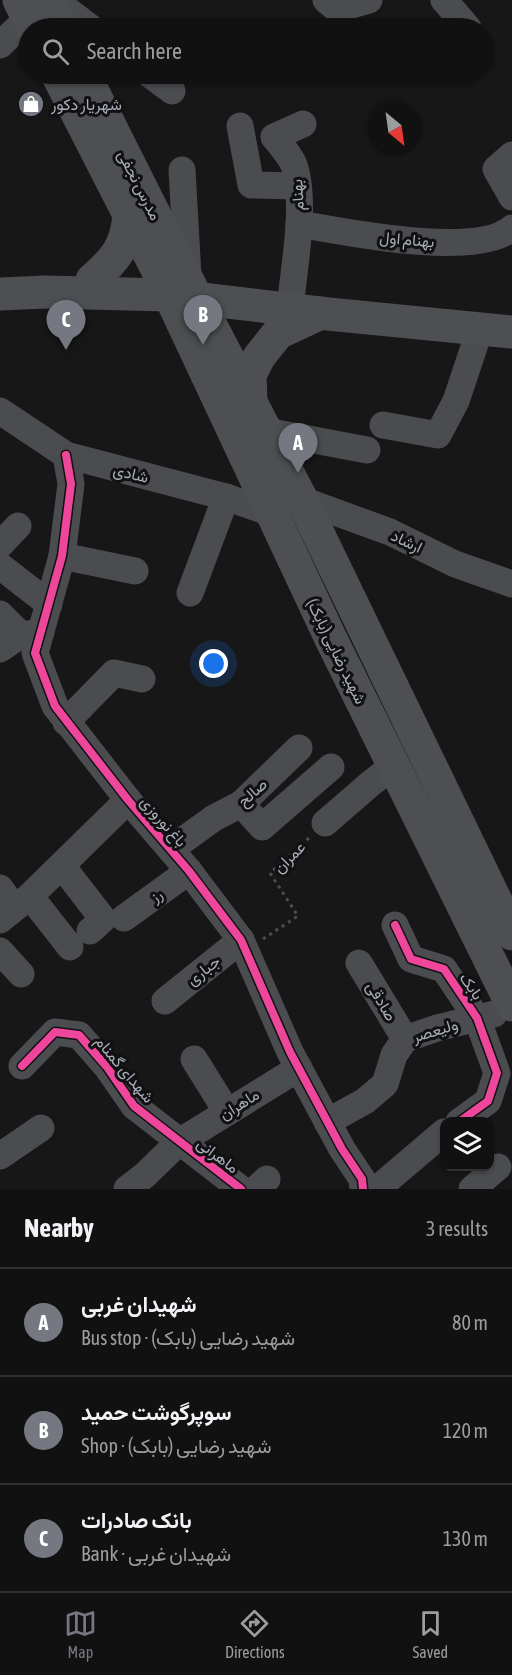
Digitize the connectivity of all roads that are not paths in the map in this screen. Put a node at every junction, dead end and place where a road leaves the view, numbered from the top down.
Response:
1 (326, 0) edge
2 (369, 0) edge
3 (444, 0) edge
4 (36, 9) edge
5 (48, 18) edge
6 (62, 18) edge
7 (459, 18) edge
8 (18, 27) edge
9 (0, 45) edge
10 (62, 84) edge
11 (88, 84) edge
12 (163, 84) edge
13 (172, 91) dead end
14 (303, 124) dead end
15 (240, 126) dead end
16 (512, 155) edge
17 (182, 170) dead end
18 (298, 186) junction
19 (512, 197) edge
20 (129, 214) junction
21 (299, 224) junction
22 (512, 228) edge
23 (0, 281) edge
24 (103, 287) junction
25 (179, 288) junction
26 (292, 291) junction
27 (0, 294) edge
28 (512, 310) edge
29 (321, 313) junction
30 (496, 330) edge
31 (191, 343) junction
32 (250, 402) junction
33 (0, 411) edge
34 (383, 425) dead end
35 (266, 431) junction
36 (367, 450) dead end
37 (66, 455) junction
38 (226, 497) junction
39 (302, 500) junction
40 (271, 513) junction
41 (62, 556) junction
42 (0, 566) edge
43 (135, 571) dead end
44 (512, 584) edge
45 (190, 593) dead end
46 (49, 604) junction
47 (0, 614) edge
48 (21, 639) edge
49 (142, 679) dead end
50 (66, 722) junction
51 (299, 748) dead end
52 (393, 766) junction
53 (331, 767) dead end
54 (128, 800) junction
55 (241, 804) junction
56 (326, 823) road end
57 (171, 849) junction
58 (62, 866) junction
59 (189, 871) junction
60 (11, 903) edge
61 (124, 918) dead end
62 (395, 925) dead end
63 (512, 934) edge
64 (241, 940) junction
65 (0, 951) edge
66 (359, 963) dead end
67 (21, 974) dead end
68 (165, 1000) dead end
69 (512, 1005) edge
70 (512, 1009) edge
71 (477, 1018) junction
72 (405, 1039) junction
73 (194, 1059) dead end
74 (22, 1066) dead end
75 (299, 1068) junction
76 (227, 1112) junction
77 (466, 1117) edge
78 (327, 1122) junction
79 (41, 1128) dead end
80 (440, 1135) edge
81 (179, 1142) junction
82 (0, 1156) edge
83 (498, 1167) dead end
84 (144, 1184) edge
85 (241, 1189) edge
86 (363, 1189) edge
87 (377, 1189) edge
88 (472, 1189) edge

1 - 2 street
3 - 7 street
4 - 5 main road
4 - 6 street
8 - 9 street
10 - 20 main road, مدرس نجفی
11 - 25 main road, مدرس نجفی
12 - 13 street
14 - 18 street, بهنام
15 - 18 street
16 - 19 street
17 - 25 street
18 - 21 street, بهنام
20 - 24 main road
20 - 25 main road, مدرس نجفی
21 - 22 street, بهنام اول
21 - 26 street, بهنام
23 - 24 main road
24 - 25 main road
24 - 27 main road
24 - 31 main road
25 - 26 main road
25 - 29 main road
25 - 31 main road, شهید رضایی (بابک)
25 - 32 main road, شهید رضایی (بابک)
26 - 28 main road
29 - 30 main road
29 - 32 main road
30 - 34 street
31 - 40 main road, شهید رضایی (بابک)
32 - 35 main road, شهید رضایی (بابک)
33 - 37 street, شادی
35 - 36 street
35 - 39 main road, شهید رضایی (بابک)
37 - 38 street, شادی
37 - 41 street, باغ نوروزی
38 - 40 street, شادی
38 - 45 street
39 - 44 street, ارشاد
39 - 63 main road, شهید رضایی (بابک)
40 - 52 main road, شهید رضایی (بابک)
41 - 43 street
41 - 46 street, باغ نوروزی
42 - 46 street
46 - 48 street, باغ نوروزی
47 - 48 street
48 - 50 street, باغ نوروزی
49 - 50 street
50 - 54 street, باغ نوروزی
51 - 55 street, صالح
52 - 56 street
52 - 69 main road, شهید رضایی (بابک)
53 - 55 street
54 - 57 street, باغ نوروزی
54 - 58 street
55 - 57 street, صالح
57 - 59 street, باغ نوروزی
58 - 60 street
58 - 60 street
59 - 61 street, رز
59 - 64 street, باغ نوروزی
62 - 71 street, بابک
64 - 68 street, جباری
64 - 75 street, باغ نوروزی
65 - 67 street
66 - 72 street, صادقی
70 - 71 street, ولیعصر
71 - 72 street, ولیعصر
71 - 77 street, بابک
72 - 78 street, ولیعصر
73 - 76 street
74 - 81 street, شهدای گمنام
75 - 76 street, ماهران
75 - 78 street, باغ نوروزی
76 - 81 street, ماهران
78 - 86 street, باغ نوروزی
79 - 82 street
80 - 87 street
81 - 84 street, ماهران
81 - 85 street, ماهرانی
83 - 88 street

